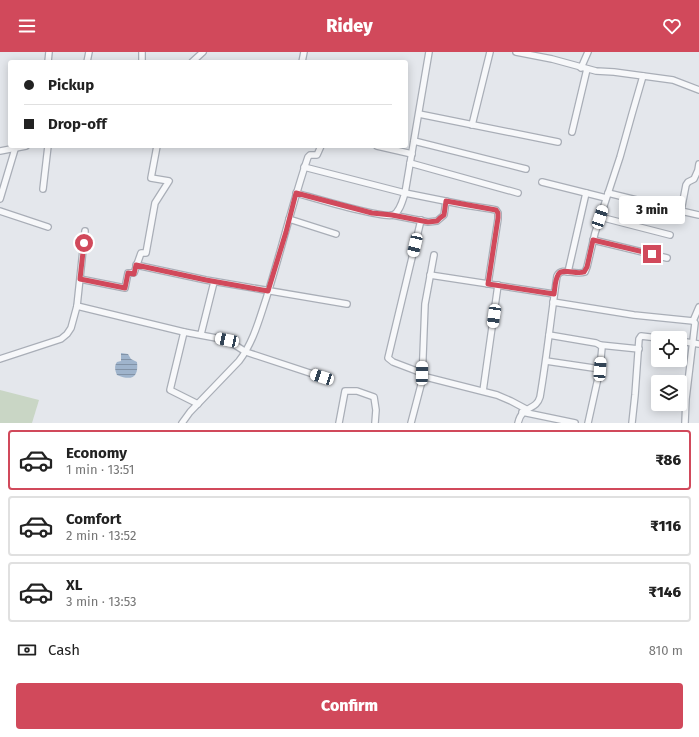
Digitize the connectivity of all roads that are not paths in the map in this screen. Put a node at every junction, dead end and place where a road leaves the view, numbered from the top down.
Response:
1 (204, 52) edge
2 (429, 52) edge
3 (490, 52) edge
4 (516, 52) edge
5 (588, 52) edge
6 (542, 54) edge
7 (194, 60) edge
8 (584, 68) junction
9 (643, 76) junction
10 (699, 90) edge
11 (419, 114) junction
12 (472, 125) junction
13 (572, 132) dead end
14 (414, 141) junction
15 (558, 142) dead end
16 (19, 148) edge
17 (48, 148) edge
18 (157, 148) edge
19 (319, 148) edge
20 (386, 148) edge
21 (15, 149) junction
22 (0, 151) edge
23 (412, 154) junction
24 (410, 163) junction
25 (699, 164) edge
26 (304, 167) junction
27 (526, 169) dead end
28 (696, 180) edge
29 (542, 182) dead end
30 (43, 189) dead end
31 (296, 193) junction
32 (405, 193) junction
33 (518, 193) dead end
34 (586, 193) junction
35 (607, 195) junction
36 (0, 198) edge
37 (446, 201) junction
38 (0, 211) edge
39 (681, 211) junction
40 (392, 215) junction
41 (699, 215) edge
42 (600, 217) junction
43 (289, 219) junction
44 (420, 220) junction
45 (48, 228) dead end
46 (85, 231) dead end
47 (336, 234) dead end
48 (670, 235) dead end
49 (593, 240) junction
50 (434, 255) dead end
51 (667, 258) dead end
52 (136, 265) junction
53 (568, 272) junction
54 (430, 275) junction
55 (80, 279) junction
56 (214, 282) junction
57 (488, 284) junction
58 (498, 285) junction
59 (268, 291) junction
60 (554, 294) junction
61 (553, 302) junction
62 (347, 304) dead end
63 (77, 306) junction
64 (699, 308) edge
65 (693, 321) junction
66 (184, 332) junction
67 (201, 334) junction
68 (549, 335) junction
69 (651, 337) edge
70 (696, 343) edge
71 (600, 345) junction
72 (639, 349) junction
73 (246, 352) junction
74 (0, 359) edge
75 (546, 361) junction
76 (600, 369) junction
77 (422, 374) junction
78 (322, 377) dead end
79 (483, 391) junction
80 (198, 404) junction
81 (524, 411) junction
82 (182, 423) edge
83 (339, 423) edge
84 (375, 423) edge
85 (411, 423) edge
86 (518, 423) edge
87 (575, 423) edge
88 (590, 423) edge
89 (632, 423) edge
90 (685, 423) edge

1 - 7 street
2 - 11 street
3 - 12 street
4 - 6 street
5 - 8 street
6 - 8 street
8 - 9 street
8 - 13 street
9 - 10 street
9 - 35 street
11 - 12 street
11 - 14 street
12 - 15 street
14 - 23 street
14 - 27 street
16 - 21 street
17 - 30 street
18 - 52 street
19 - 26 street
20 - 23 street
21 - 22 street
21 - 36 street
23 - 24 street
24 - 32 street
24 - 33 street
25 - 28 street
26 - 31 street
26 - 32 street
28 - 39 street
29 - 34 street
31 - 40 street
31 - 43 street
32 - 37 street
32 - 40 street
34 - 35 street
34 - 53 street
35 - 39 street
35 - 42 street
37 - 44 street
37 - 57 street
38 - 45 street
39 - 41 street
40 - 44 street
42 - 48 street
42 - 49 street
43 - 47 street
43 - 59 street
44 - 77 street
46 - 55 street
49 - 51 street
49 - 53 street
50 - 54 street
52 - 55 street
52 - 56 street
53 - 60 street
54 - 57 street
54 - 77 street
55 - 63 street
56 - 59 street
56 - 67 street
57 - 58 street
58 - 60 street
58 - 79 street
59 - 62 street
59 - 73 street
60 - 61 street
61 - 65 street
61 - 68 street
63 - 66 street
63 - 74 street
64 - 65 street
65 - 70 street
66 - 67 street
66 - 80 street
67 - 73 street
68 - 71 street
68 - 75 street
69 - 72 street
70 - 90 street
71 - 72 street
71 - 76 street
72 - 89 street
73 - 78 street
73 - 80 street
75 - 76 street
75 - 81 street
76 - 88 street
77 - 79 street
77 - 85 street
79 - 81 street
80 - 82 street
81 - 86 street
81 - 87 street
83 - 84 street

